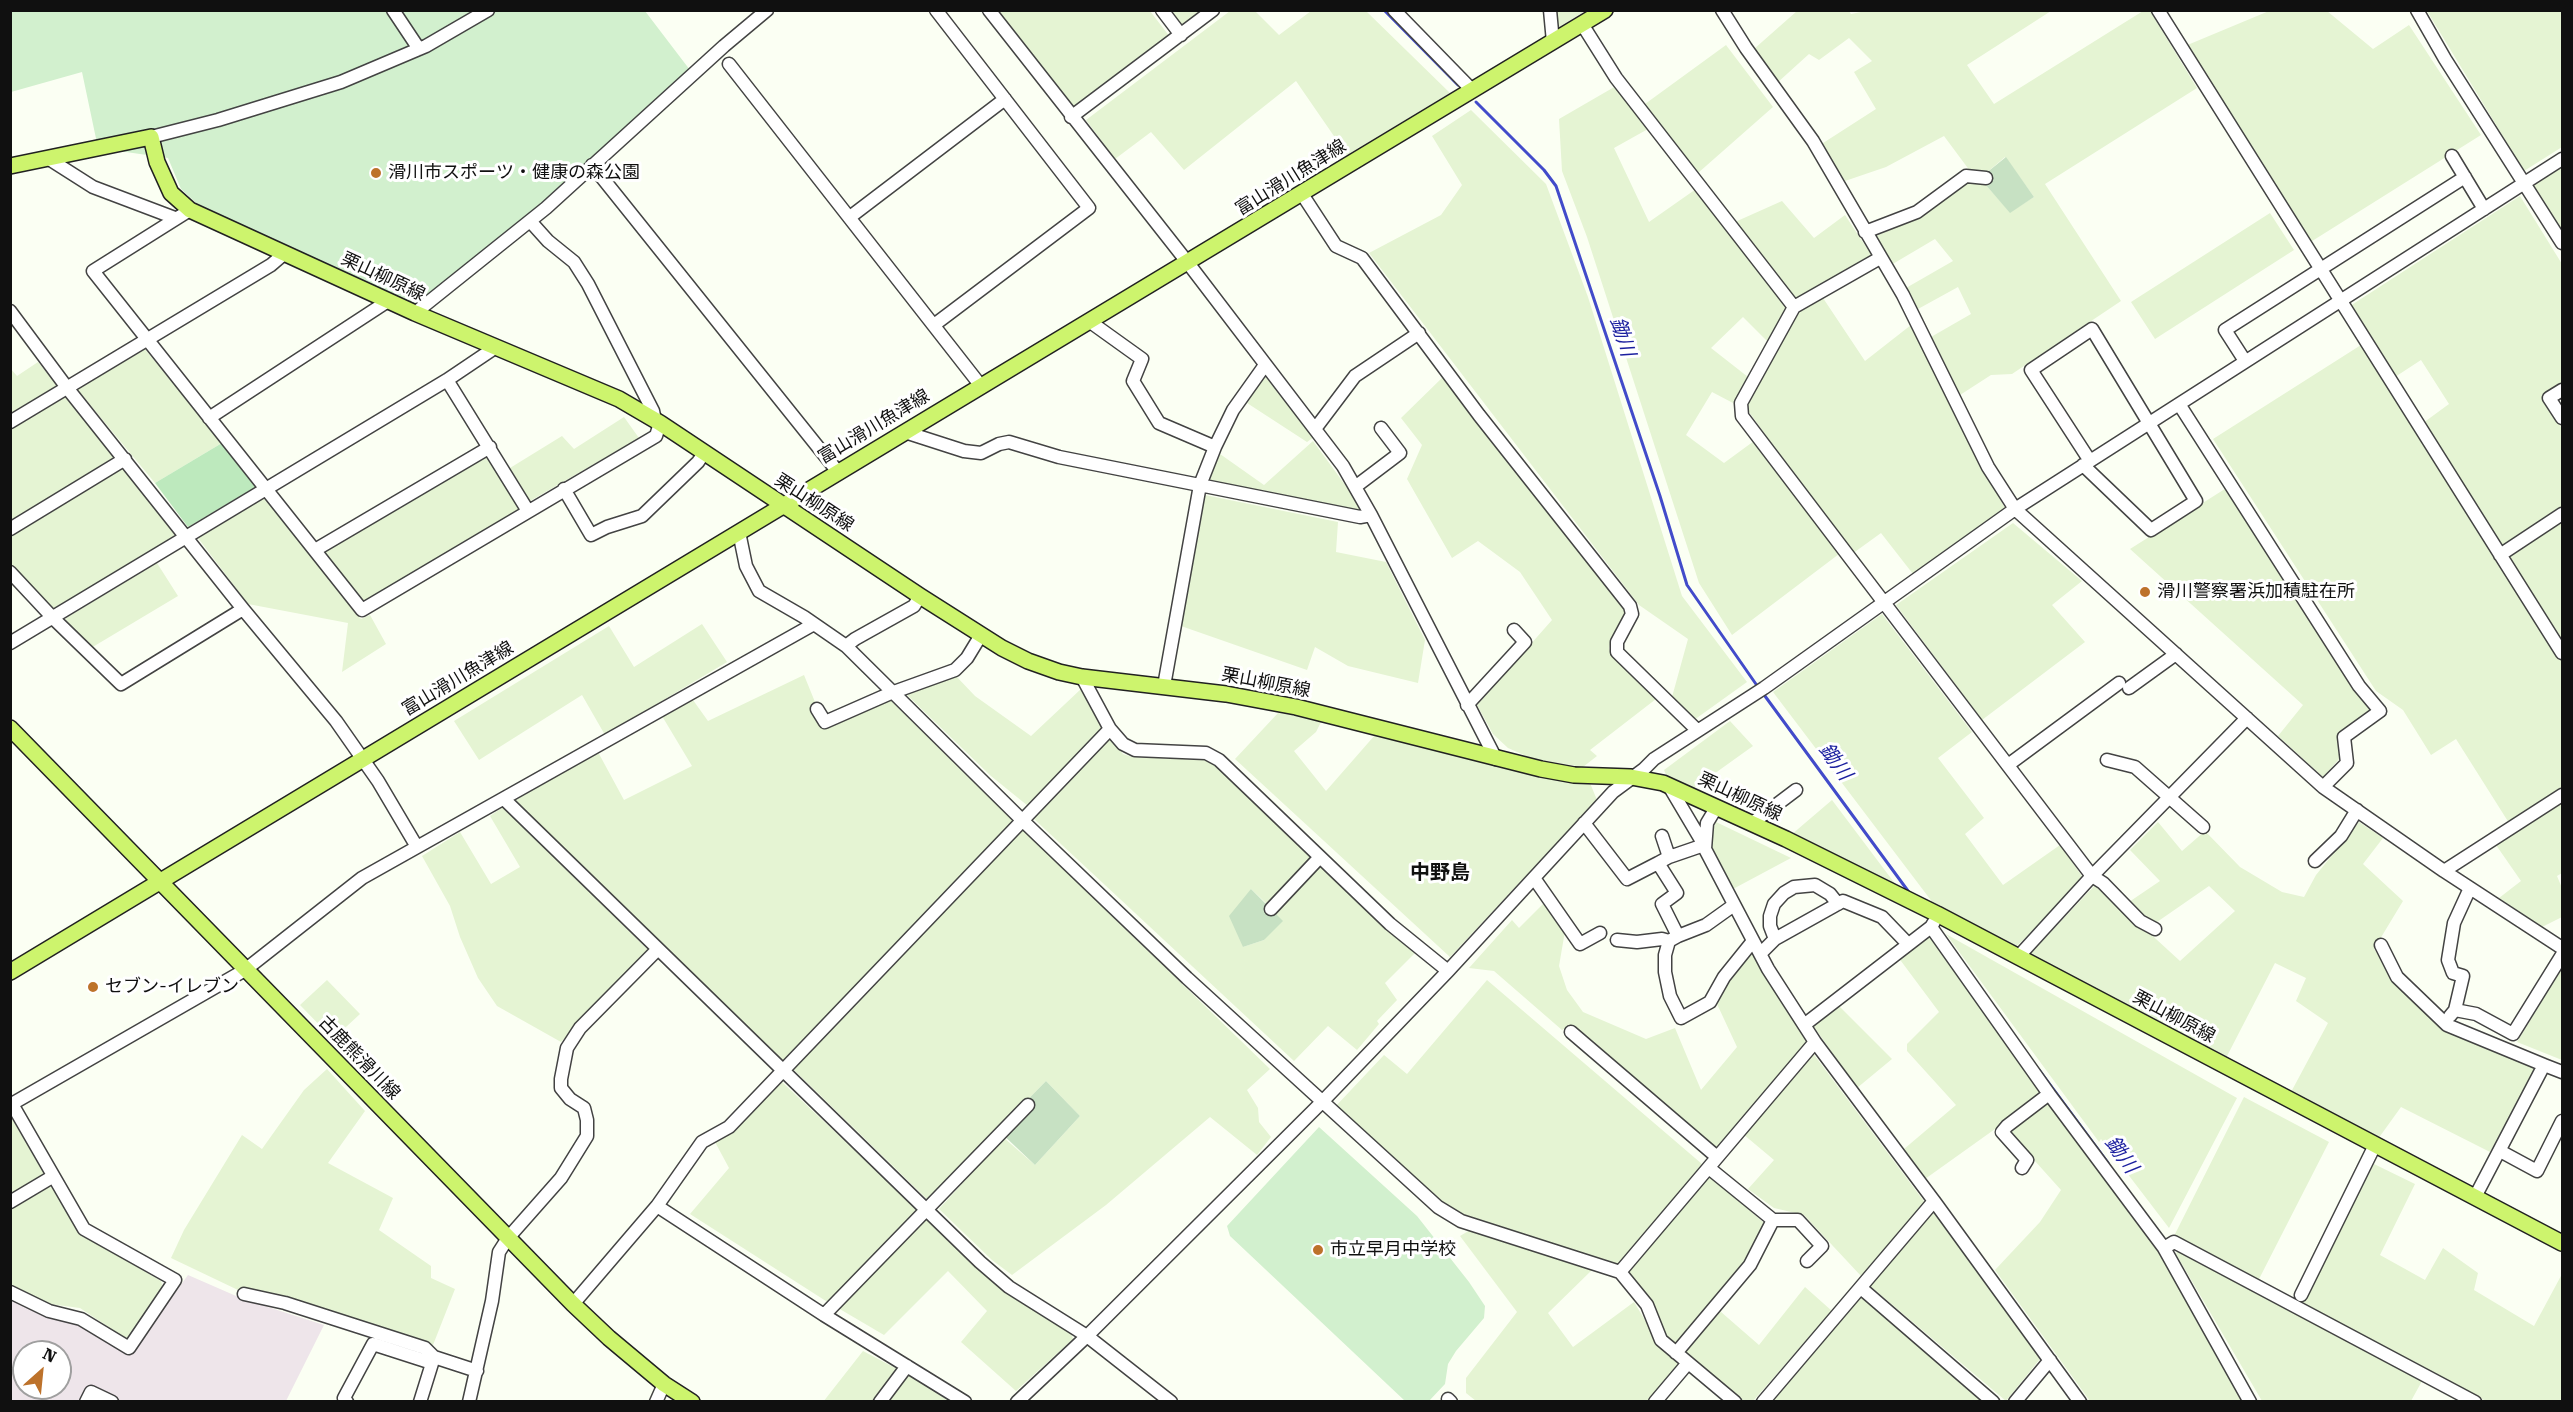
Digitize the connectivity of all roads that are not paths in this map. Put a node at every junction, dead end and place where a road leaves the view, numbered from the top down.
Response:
1 (393, 10) edge
2 (488, 10) edge
3 (767, 10) edge
4 (936, 10) edge
5 (989, 10) edge
6 (1162, 10) edge
7 (1213, 10) edge
8 (1394, 10) edge
9 (1550, 10) edge
10 (1605, 10) edge
11 (1722, 10) edge
12 (2158, 10) edge
13 (2417, 10) edge
14 (1582, 24) junction
15 (1181, 35) junction
16 (1553, 42) junction
17 (419, 49) junction
18 (729, 64) dead end
19 (1472, 90) junction
20 (1005, 99) junction
21 (1071, 117) junction
22 (151, 137) junction
23 (2452, 156) dead end
24 (49, 159) junction
25 (2562, 159) edge
26 (592, 165) junction
27 (10, 166) edge
28 (2465, 177) junction
29 (1986, 178) dead end
30 (2524, 183) junction
31 (1302, 194) junction
32 (2484, 209) junction
33 (190, 210) junction
34 (850, 217) junction
35 (175, 218) junction
36 (530, 221) junction
37 (1864, 232) junction
38 (2562, 243) edge
39 (285, 253) junction
40 (1880, 258) junction
41 (1188, 263) junction
42 (2320, 268) junction
43 (2340, 300) junction
44 (388, 301) junction
45 (1794, 307) junction
46 (10, 311) edge
47 (415, 314) junction
48 (1089, 321) junction
49 (934, 325) junction
50 (1419, 333) junction
51 (146, 340) junction
52 (496, 347) junction
53 (2245, 362) junction
54 (1266, 364) junction
55 (447, 380) junction
56 (981, 386) junction
57 (68, 389) junction
58 (2562, 390) edge
59 (2179, 404) junction
60 (209, 418) junction
61 (2562, 418) edge
62 (10, 422) edge
63 (658, 422) junction
64 (2148, 424) junction
65 (1381, 428) dead end
66 (1315, 429) junction
67 (904, 432) junction
68 (490, 447) junction
69 (1215, 447) junction
70 (704, 453) junction
71 (125, 459) junction
72 (2087, 463) junction
73 (838, 472) junction
74 (1200, 485) junction
75 (1355, 487) junction
76 (265, 488) junction
77 (564, 489) junction
78 (781, 506) junction
79 (2015, 509) junction
80 (528, 511) junction
81 (2562, 514) edge
82 (1371, 515) junction
83 (10, 530) edge
84 (739, 532) junction
85 (186, 536) junction
86 (315, 550) junction
87 (2500, 555) junction
88 (10, 572) edge
89 (920, 596) junction
90 (1883, 603) junction
91 (243, 609) junction
92 (53, 618) junction
93 (814, 624) junction
94 (1514, 630) dead end
95 (981, 635) junction
96 (10, 643) edge
97 (846, 646) junction
98 (2562, 653) edge
99 (2176, 654) junction
100 (1082, 677) junction
101 (1164, 686) junction
102 (891, 693) junction
103 (1467, 705) junction
104 (817, 709) dead end
105 (2247, 718) junction
106 (10, 728) edge
107 (1110, 729) junction
108 (1697, 730) junction
109 (362, 759) junction
110 (1496, 759) junction
111 (2107, 760) dead end
112 (2008, 765) junction
113 (1631, 777) junction
114 (1669, 786) junction
115 (2324, 787) junction
116 (1796, 790) dead end
117 (2562, 795) edge
118 (2168, 798) junction
119 (504, 799) junction
120 (1716, 808) junction
121 (2357, 810) junction
122 (1022, 820) junction
123 (1584, 823) junction
124 (1751, 824) junction
125 (2203, 827) dead end
126 (1662, 836) dead end
127 (1704, 845) junction
128 (417, 848) junction
129 (1320, 857) junction
130 (1663, 860) junction
131 (2315, 861) dead end
132 (2444, 871) junction
133 (2092, 876) junction
134 (1534, 878) junction
135 (161, 880) junction
136 (2470, 888) junction
137 (1838, 904) junction
138 (1734, 905) junction
139 (1271, 909) dead end
140 (1934, 921) junction
141 (2155, 929) dead end
142 (1600, 933) dead end
143 (1674, 939) junction
144 (1775, 939) junction
145 (1617, 940) dead end
146 (1754, 941) junction
147 (1908, 944) junction
148 (2381, 945) dead end
149 (2562, 948) edge
150 (658, 949) junction
151 (1760, 954) junction
152 (2562, 955) edge
153 (2018, 957) junction
154 (245, 970) junction
155 (1448, 971) junction
156 (10, 972) edge
157 (2455, 1010) junction
158 (2445, 1023) junction
159 (1804, 1025) junction
160 (1571, 1032) dead end
161 (1815, 1042) junction
162 (2544, 1065) junction
163 (784, 1071) junction
164 (2562, 1072) edge
165 (2049, 1094) junction
166 (1322, 1102) junction
167 (11, 1105) edge
168 (1028, 1105) dead end
169 (2562, 1122) edge
170 (2375, 1145) junction
171 (2500, 1151) junction
172 (1717, 1157) junction
173 (1709, 1168) junction
174 (2022, 1168) dead end
175 (52, 1177) junction
176 (2475, 1197) junction
177 (1934, 1201) junction
178 (10, 1202) edge
179 (657, 1206) junction
180 (928, 1211) junction
181 (1773, 1220) junction
182 (508, 1238) junction
183 (2562, 1243) edge
184 (2164, 1248) junction
185 (1807, 1261) dead end
186 (1620, 1272) junction
187 (1861, 1288) junction
188 (10, 1292) edge
189 (244, 1294) dead end
190 (2301, 1295) dead end
191 (573, 1304) junction
192 (824, 1315) junction
193 (1087, 1336) junction
194 (1676, 1353) junction
195 (433, 1360) junction
196 (2050, 1360) junction
197 (1689, 1363) junction
198 (907, 1366) junction
199 (477, 1371) junction
200 (664, 1384) junction
201 (86, 1401) edge
202 (112, 1401) edge
203 (347, 1401) edge
204 (420, 1401) edge
205 (469, 1401) edge
206 (656, 1401) edge
207 (692, 1401) edge
208 (880, 1401) edge
209 (965, 1401) edge
210 (1017, 1401) edge
211 (1171, 1401) edge
212 (1655, 1401) edge
213 (1735, 1401) edge
214 (1763, 1401) edge
215 (1994, 1401) edge
216 (2015, 1401) edge
217 (2080, 1401) edge
218 (2250, 1401) edge
219 (2475, 1401) edge

1 - 17 street
2 - 17 street
3 - 26 street
4 - 20 street
5 - 21 street
6 - 15 street
7 - 15 street
8 - 19 street
9 - 16 street
10 - 14 main road, 富山滑川魚津線
11 - 37 street
12 - 42 street
13 - 30 street
14 - 16 main road, 富山滑川魚津線
14 - 45 street
15 - 21 street
16 - 19 main road, 富山滑川魚津線
17 - 22 street
18 - 34 street
19 - 31 main road, 富山滑川魚津線
20 - 34 street
20 - 49 street
21 - 41 street
22 - 24 main road
22 - 33 main road, 栗山柳原線
23 - 28 street
24 - 27 main road
24 - 35 street
25 - 30 street
26 - 36 street
26 - 73 street
28 - 32 street
28 - 42 street
29 - 37 street
30 - 32 street
30 - 38 street
31 - 41 main road, 富山滑川魚津線
31 - 50 street
32 - 43 street
33 - 35 street
33 - 39 main road, 栗山柳原線
34 - 49 street
35 - 51 street
36 - 47 street
36 - 63 street
37 - 40 street
39 - 44 main road, 栗山柳原線
39 - 51 street
40 - 45 street
40 - 79 street
41 - 48 main road, 富山滑川魚津線
41 - 54 street
42 - 43 street
42 - 53 street
43 - 53 street
43 - 87 street
44 - 47 main road, 栗山柳原線
44 - 60 street
45 - 90 street
46 - 57 street
47 - 52 main road, 栗山柳原線
48 - 56 main road, 富山滑川魚津線
48 - 69 street
49 - 56 street
50 - 66 street
50 - 108 street
51 - 57 street
51 - 60 street
52 - 55 street
52 - 63 main road, 栗山柳原線
53 - 59 street
54 - 66 street
54 - 69 street
55 - 68 street
55 - 76 street
56 - 67 main road, 富山滑川魚津線
57 - 62 street
57 - 71 street
58 - 61 street
59 - 64 street
59 - 115 street
60 - 76 street
63 - 70 main road, 栗山柳原線
63 - 77 street
64 - 72 street
64 - 72 street
64 - 72 street
65 - 75 street
66 - 75 street
67 - 73 main road, 富山滑川魚津線
67 - 74 street
68 - 80 street
68 - 86 street
69 - 74 street
70 - 77 street
70 - 78 main road, 栗山柳原線
71 - 83 street
71 - 85 street
72 - 79 street
73 - 78 main road, 富山滑川魚津線
74 - 82 street
74 - 101 street
75 - 82 street
76 - 85 street
76 - 86 street
77 - 80 street
78 - 84 main road, 富山滑川魚津線
78 - 89 main road, 栗山柳原線
79 - 90 street
79 - 99 street
80 - 86 street
81 - 87 street
82 - 103 street
84 - 93 street
84 - 109 main road, 富山滑川魚津線
85 - 91 street
85 - 92 street
87 - 98 street
88 - 92 street
89 - 95 main road, 栗山柳原線
89 - 97 street
90 - 108 street
90 - 112 street
91 - 92 street
91 - 109 street
92 - 96 street
93 - 97 street
93 - 119 street
94 - 103 street
95 - 100 main road, 栗山柳原線
95 - 102 street
97 - 102 street
99 - 105 street
99 - 112 street
100 - 101 main road, 栗山柳原線
100 - 107 street
101 - 110 main road, 栗山柳原線
102 - 104 street
102 - 122 street
103 - 110 street
105 - 115 street
105 - 118 street
106 - 135 main road, 古鹿熊滑川線
107 - 122 street
107 - 129 street
108 - 113 street
109 - 128 street
109 - 135 main road, 富山滑川魚津線
110 - 113 main road, 栗山柳原線
111 - 118 street
112 - 133 street
113 - 114 main road, 栗山柳原線
113 - 123 street
114 - 120 main road, 栗山柳原線
114 - 127 street
115 - 121 street
116 - 124 street
117 - 132 street
118 - 125 street
118 - 133 street
119 - 128 street
119 - 150 street
120 - 124 main road, 栗山柳原線
120 - 127 street
121 - 131 street
121 - 132 street
122 - 163 street
122 - 166 street
123 - 130 street
123 - 134 street
124 - 140 main road, 栗山柳原線
126 - 130 street
127 - 130 street
127 - 138 street
128 - 154 street
129 - 139 street
129 - 155 street
130 - 143 street
132 - 136 street
133 - 141 street
133 - 153 street
134 - 142 street
134 - 155 street
135 - 154 main road, 古鹿熊滑川線
135 - 156 main road, 富山滑川魚津線
136 - 149 street
136 - 157 street
137 - 144 street
137 - 144 street
137 - 147 street
138 - 143 street
138 - 146 street
140 - 147 street
140 - 153 main road, 栗山柳原線
140 - 165 street
143 - 145 street
143 - 146 street
144 - 151 street
146 - 151 street
147 - 159 street
148 - 158 street
150 - 163 street
150 - 182 street
151 - 159 street
152 - 157 street
153 - 170 main road, 栗山柳原線
154 - 167 street
154 - 182 main road, 古鹿熊滑川線
155 - 166 street
157 - 158 street
158 - 162 street
159 - 161 street
160 - 172 street
161 - 172 street
161 - 177 street
162 - 164 street
162 - 171 street
163 - 179 street
163 - 180 street
165 - 174 street
165 - 184 street
166 - 186 street
166 - 193 street
167 - 175 street
168 - 180 street
169 - 171 street
170 - 176 main road, 栗山柳原線
170 - 190 street
171 - 176 street
172 - 173 street
173 - 181 street
173 - 186 street
175 - 178 street
175 - 188 street
176 - 183 main road, 栗山柳原線
177 - 187 street
177 - 196 street
179 - 191 street
179 - 192 street
180 - 192 street
180 - 193 street
181 - 185 street
181 - 194 street
182 - 191 main road, 古鹿熊滑川線
182 - 199 street
184 - 218 street
184 - 219 street
186 - 194 street
187 - 214 street
187 - 215 street
189 - 195 street
191 - 200 main road, 古鹿熊滑川線
192 - 198 street
193 - 210 street
193 - 211 street
194 - 197 street
195 - 199 street
195 - 203 street
195 - 204 street
196 - 216 street
196 - 217 street
197 - 212 street
197 - 213 street
198 - 208 street
198 - 209 street
199 - 205 street
200 - 206 street
200 - 207 main road, 古鹿熊滑川線
201 - 202 street

